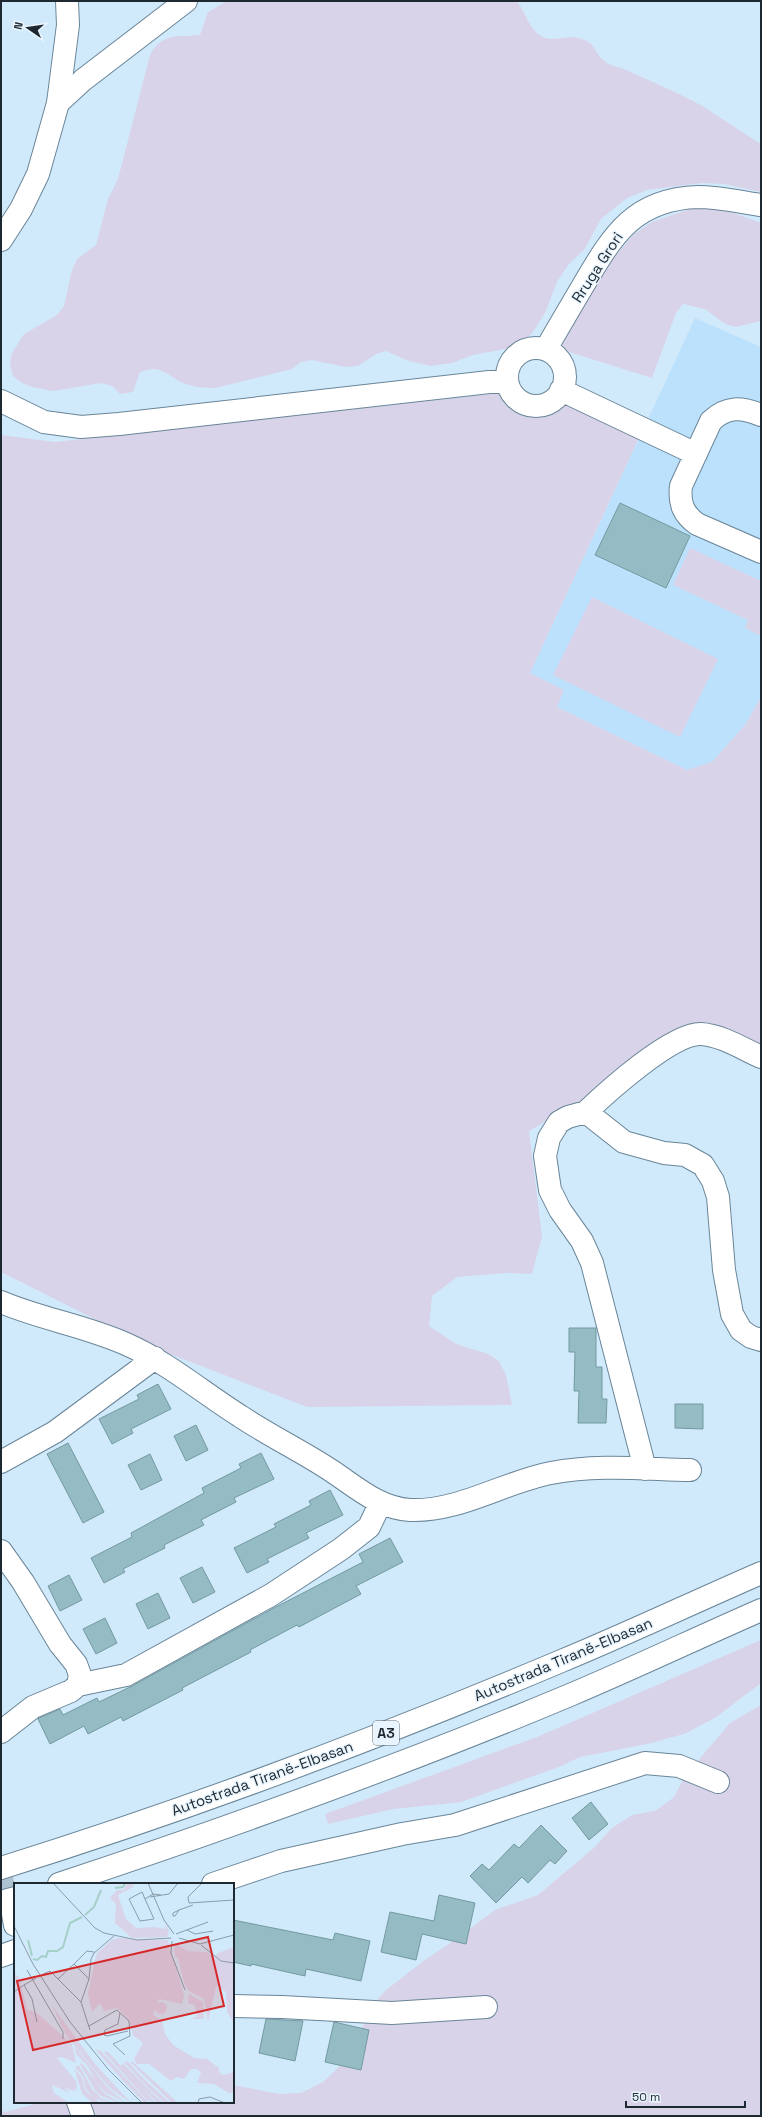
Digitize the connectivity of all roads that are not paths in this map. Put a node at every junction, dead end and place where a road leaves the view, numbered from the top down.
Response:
1 (67, 1) edge
2 (186, 1) edge
3 (58, 103) junction
4 (761, 205) edge
5 (1, 240) edge
6 (546, 349) junction
7 (507, 380) junction
8 (561, 390) junction
9 (1, 401) edge
10 (761, 416) edge
11 (696, 454) junction
12 (761, 552) edge
13 (761, 1057) edge
14 (586, 1112) junction
15 (1, 1302) edge
16 (761, 1340) edge
17 (155, 1358) junction
18 (1, 1462) edge
19 (645, 1469) junction
20 (690, 1470) dead end
21 (380, 1504) junction
22 (1, 1551) edge
23 (761, 1572) edge
24 (761, 1610) edge
25 (78, 1685) junction
26 (1, 1732) edge
27 (718, 1782) dead end
28 (1, 1868) edge
29 (62, 1883) edge
30 (216, 1883) edge
31 (14, 1951) edge
32 (1, 1956) edge
33 (234, 2006) edge
34 (486, 2007) dead end
35 (78, 2103) edge
36 (83, 2116) edge

1 - 3 main road
2 - 3 main road
3 - 5 main road
4 - 6 main road, Rruga Grori
6 - 7 main road
6 - 8 main road
7 - 8 main road
7 - 9 main road
8 - 11 main road
10 - 11 main road
11 - 12 main road
13 - 14 main road
14 - 16 main road
14 - 19 main road
15 - 17 main road
17 - 18 main road
17 - 21 main road
19 - 20 main road
19 - 21 main road
21 - 25 main road
22 - 25 main road
23 - 28 main road, Autostrada Tiranë-Elbasan / A3
24 - 29 main road, A3
25 - 26 main road
27 - 30 main road
31 - 32 main road
33 - 34 main road
35 - 36 main road

